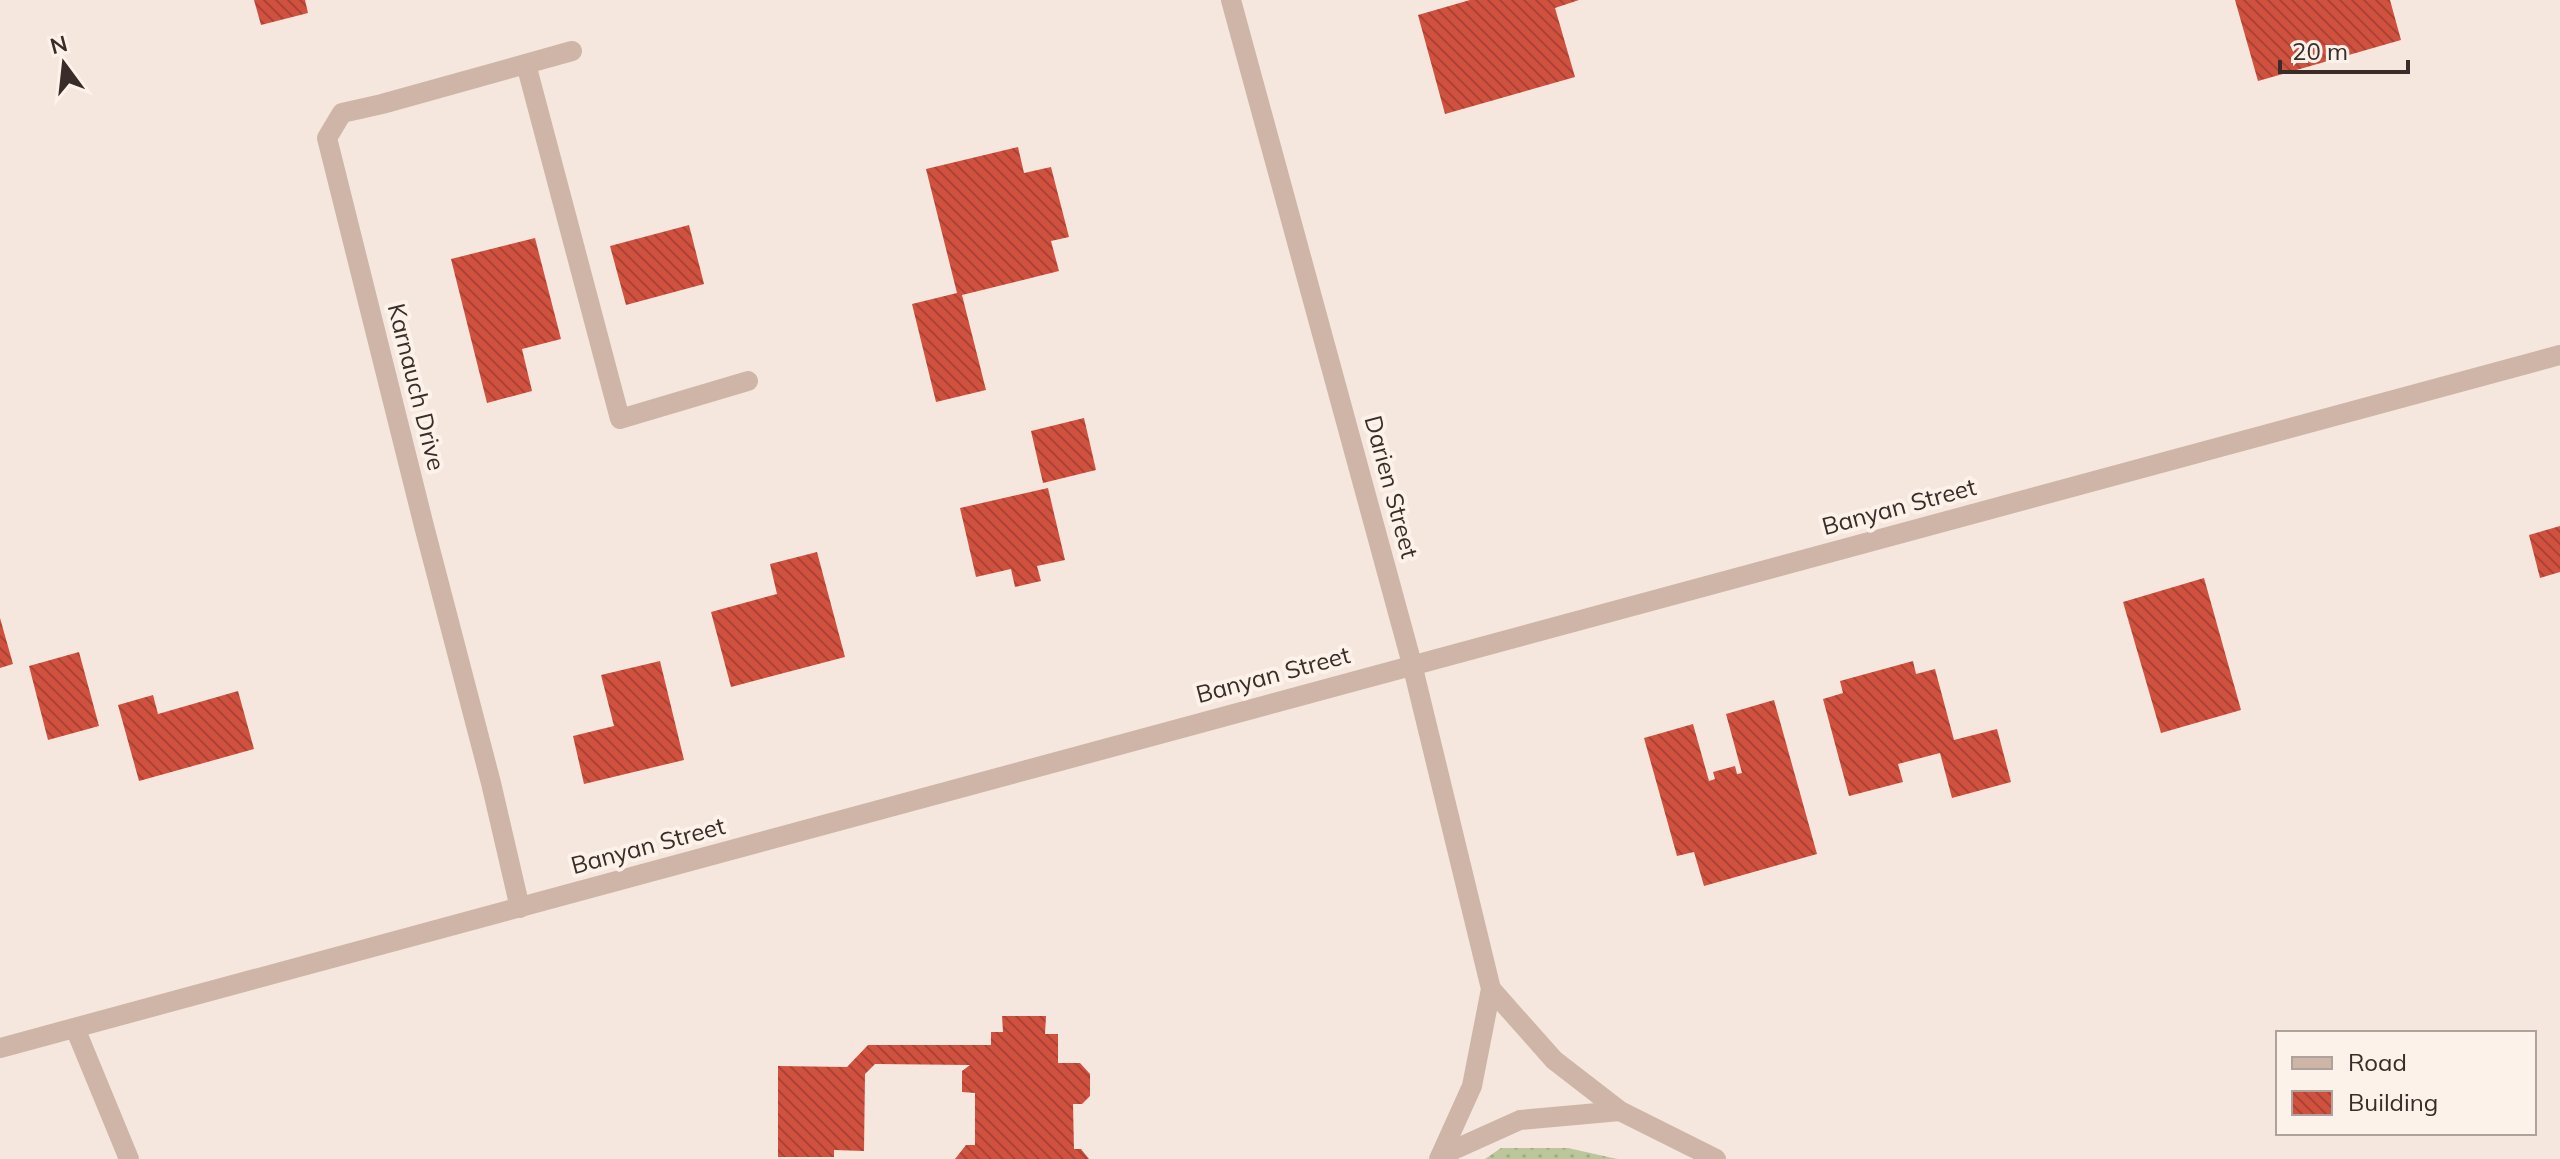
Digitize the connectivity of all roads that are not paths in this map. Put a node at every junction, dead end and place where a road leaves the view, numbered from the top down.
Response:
1 (1231, 0) edge
2 (572, 51) dead end
3 (526, 64) junction
4 (2560, 355) edge
5 (748, 381) dead end
6 (1412, 664) junction
7 (520, 908) junction
8 (1491, 989) junction
9 (75, 1028) junction
10 (0, 1048) edge
11 (1620, 1111) junction
12 (1440, 1157) edge
13 (129, 1159) edge
14 (1716, 1159) edge

1 - 6 street, Darien Street
2 - 3 street, Karnauch Drive
3 - 5 street
3 - 7 street, Karnauch Drive
4 - 6 street, Banyan Street
6 - 7 street, Banyan Street
6 - 8 street, Darien Street
7 - 9 street, Banyan Street
8 - 11 street, Darien Street
8 - 12 street, Darien Street
9 - 10 street, Banyan Street
9 - 13 street
11 - 12 street, Darien Street
11 - 14 street, Darien Street

